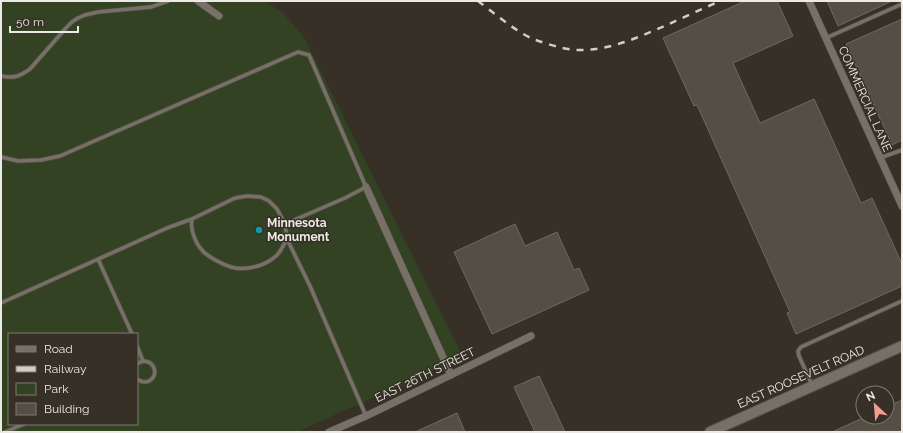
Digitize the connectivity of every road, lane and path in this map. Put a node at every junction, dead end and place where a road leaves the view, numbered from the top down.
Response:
1 (168, 1) edge
2 (198, 1) edge
3 (809, 1) edge
4 (902, 4) edge
5 (219, 16) dead end
6 (826, 38) junction
7 (1, 76) edge
8 (902, 151) edge
9 (1, 157) edge
10 (880, 158) junction
11 (366, 187) junction
12 (902, 206) edge
13 (192, 219) junction
14 (285, 224) junction
15 (287, 240) junction
16 (98, 259) junction
17 (902, 301) edge
18 (1, 302) edge
19 (132, 333) edge
20 (531, 336) dead end
21 (902, 346) edge
22 (138, 348) edge
23 (143, 361) junction
24 (138, 364) edge
25 (451, 375) junction
26 (138, 380) edge
27 (813, 386) junction
28 (366, 416) junction
29 (22, 425) edge
30 (5, 432) edge
31 (329, 432) edge
32 (710, 432) edge

1 - 7 lane
2 - 5 street
3 - 6 street, COMMERCIAL LANE
4 - 6 lane
6 - 10 street, COMMERCIAL LANE
8 - 10 lane
9 - 11 lane
10 - 12 street, COMMERCIAL LANE
11 - 14 lane
11 - 25 street
13 - 14 lane
13 - 15 lane
13 - 16 lane
14 - 15 lane
15 - 28 lane
16 - 18 lane
16 - 19 lane
17 - 27 lane
20 - 25 street, EAST 26TH STREET
21 - 27 main road, EAST ROOSEVELT ROAD
22 - 23 lane
23 - 24 lane
23 - 26 lane
25 - 28 street, EAST 26TH STREET
27 - 32 main road, EAST ROOSEVELT ROAD
28 - 31 street, EAST 26TH STREET
29 - 30 lane

